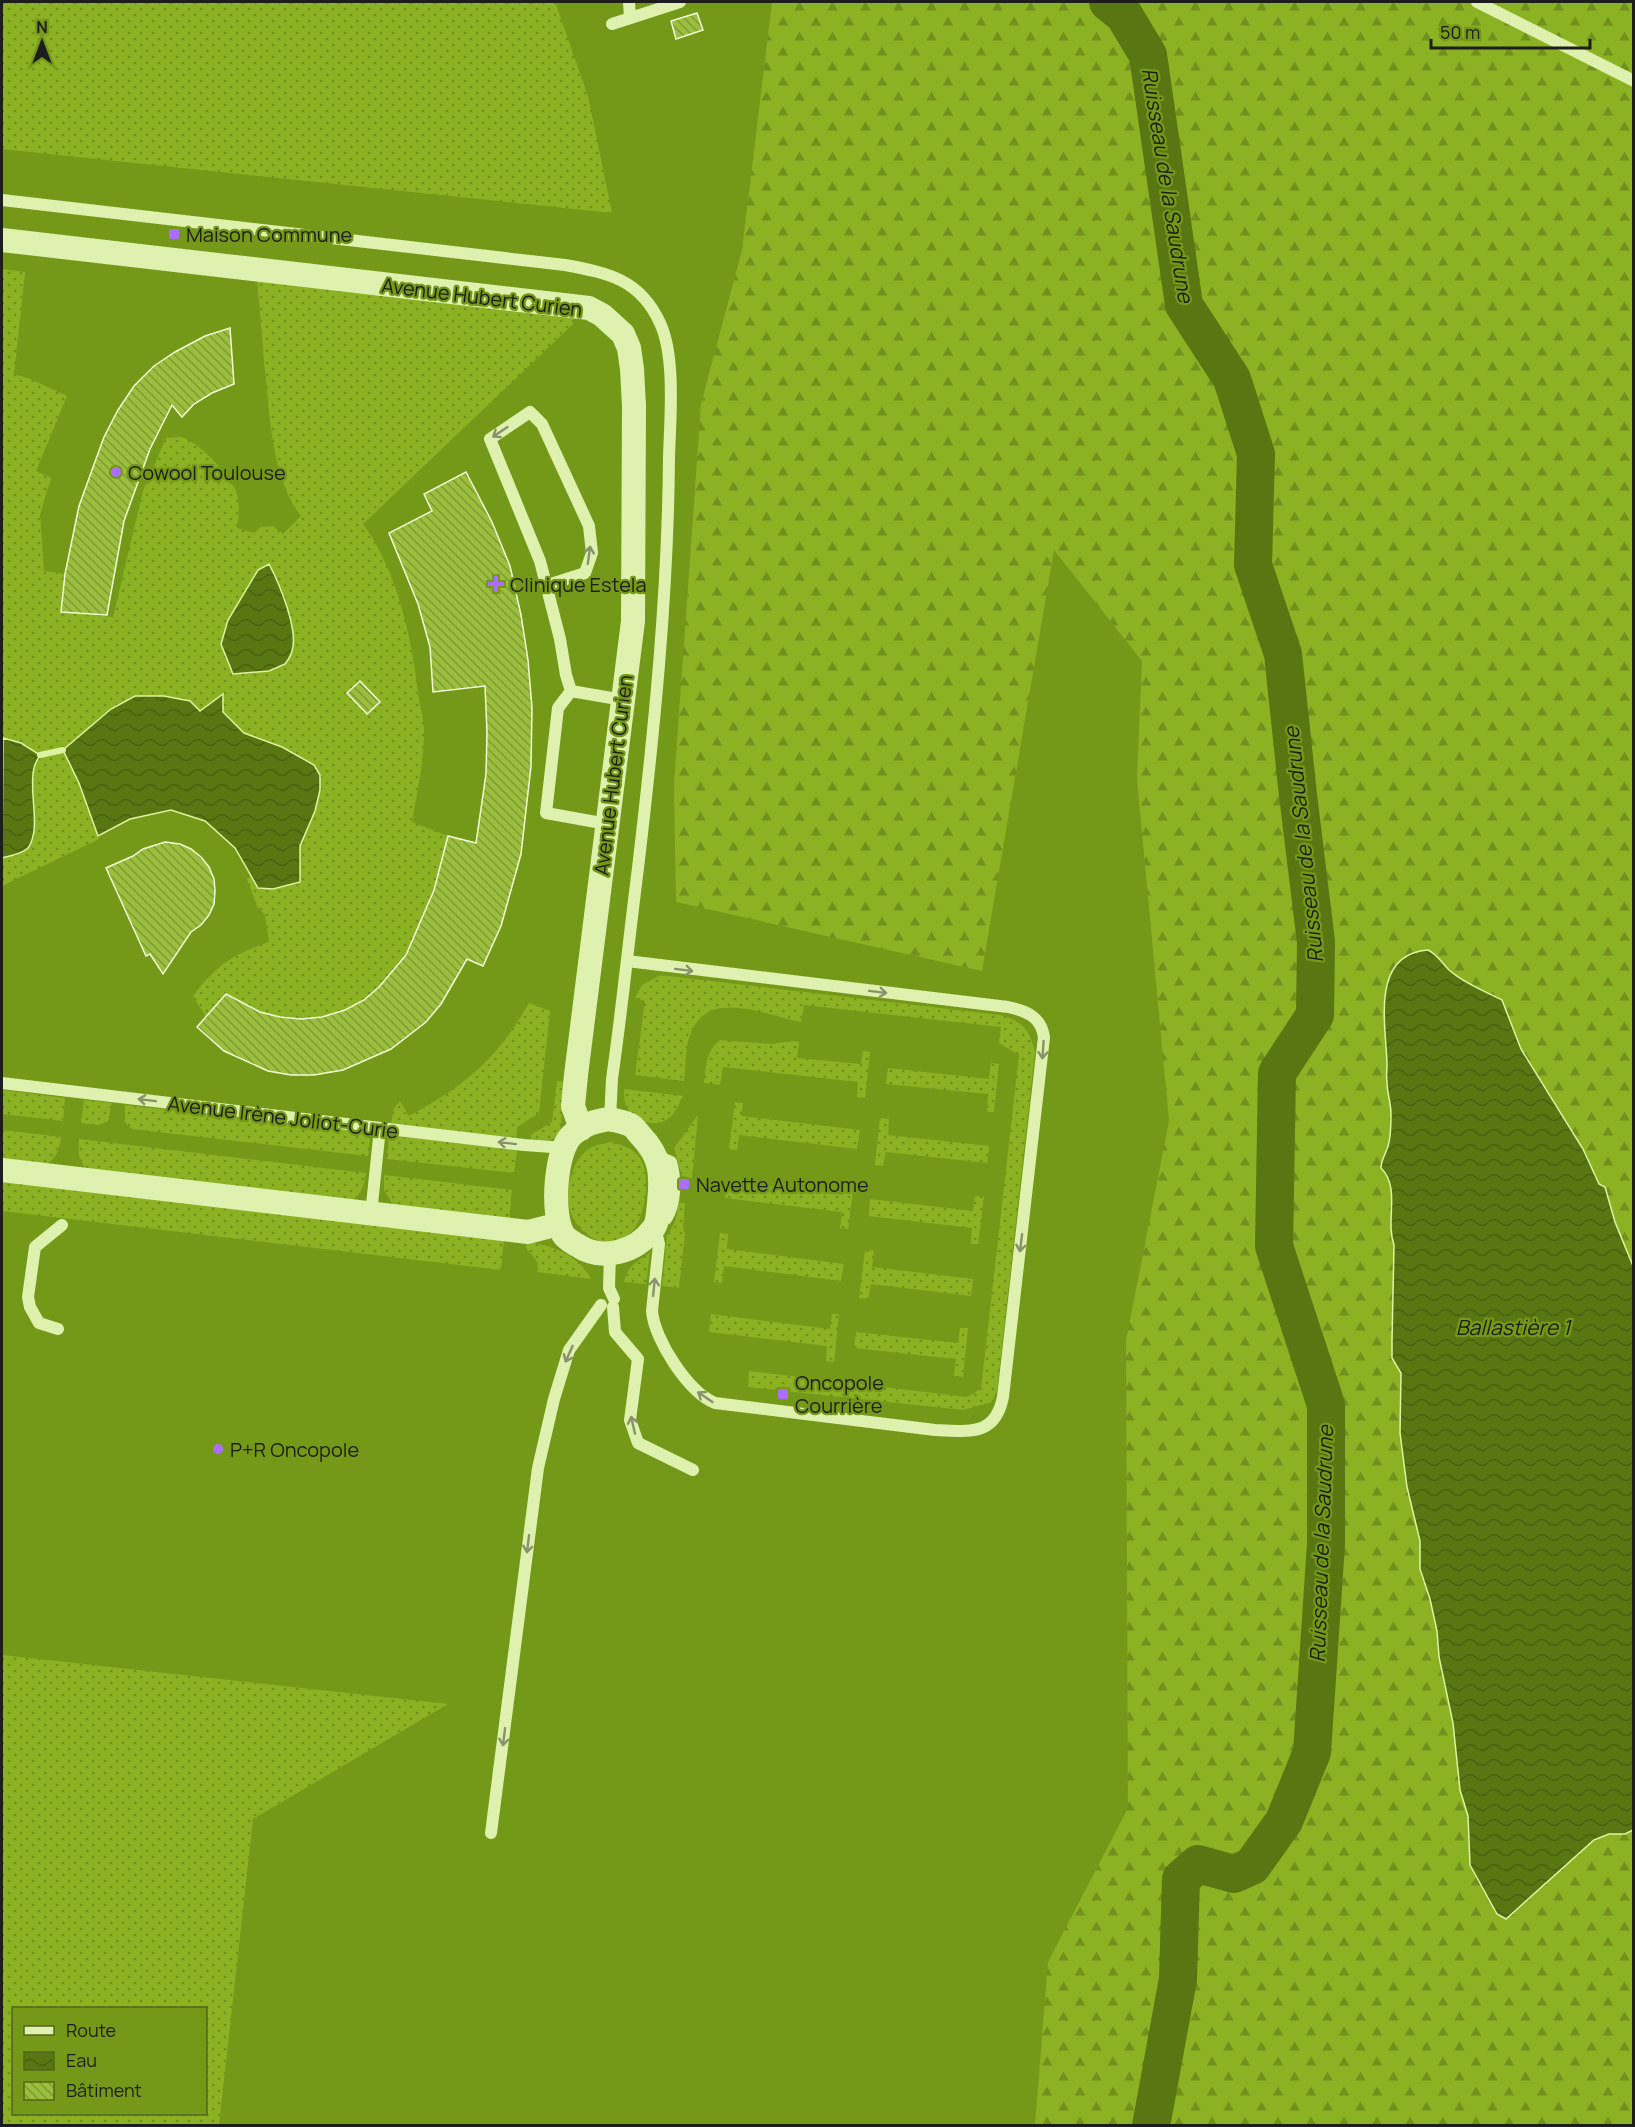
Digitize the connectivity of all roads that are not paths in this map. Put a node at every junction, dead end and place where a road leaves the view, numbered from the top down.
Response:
1 (629, 2) edge
2 (681, 2) edge
3 (1477, 2) edge
4 (630, 18) junction
5 (612, 24) dead end
6 (1634, 81) edge
7 (2, 200) edge
8 (2, 240) edge
9 (548, 585) junction
10 (571, 691) junction
11 (623, 700) junction
12 (607, 824) junction
13 (627, 961) junction
14 (2, 1083) edge
15 (610, 1119) junction
16 (380, 1128) junction
17 (581, 1129) junction
18 (566, 1148) junction
19 (2, 1170) edge
20 (371, 1214) junction
21 (559, 1224) junction
22 (656, 1224) junction
23 (62, 1225) dead end
24 (610, 1254) junction
25 (608, 1299) junction
26 (58, 1329) dead end
27 (693, 1470) dead end
28 (492, 1833) dead end

1 - 4 lane
2 - 4 lane
3 - 6 lane
4 - 5 lane
7 - 13 lane
8 - 11 street, Avenue Hubert Curien
9 -> 9 lane
9 - 10 lane
10 - 11 lane
10 - 12 lane
11 - 12 street, Avenue Hubert Curien
12 - 17 street, Avenue Hubert Curien
13 - 15 lane
13 -> 22 lane
16 -> 14 lane, Avenue Irène Joliot-Curie
15 - 17 street
15 - 22 street
18 -> 16 lane, Avenue Irène Joliot-Curie
16 - 20 lane
17 - 18 street
18 - 21 street
19 - 20 street
20 - 21 street
21 - 24 street
22 - 24 street
23 - 26 lane
24 - 25 lane
27 -> 25 lane
25 -> 28 lane

